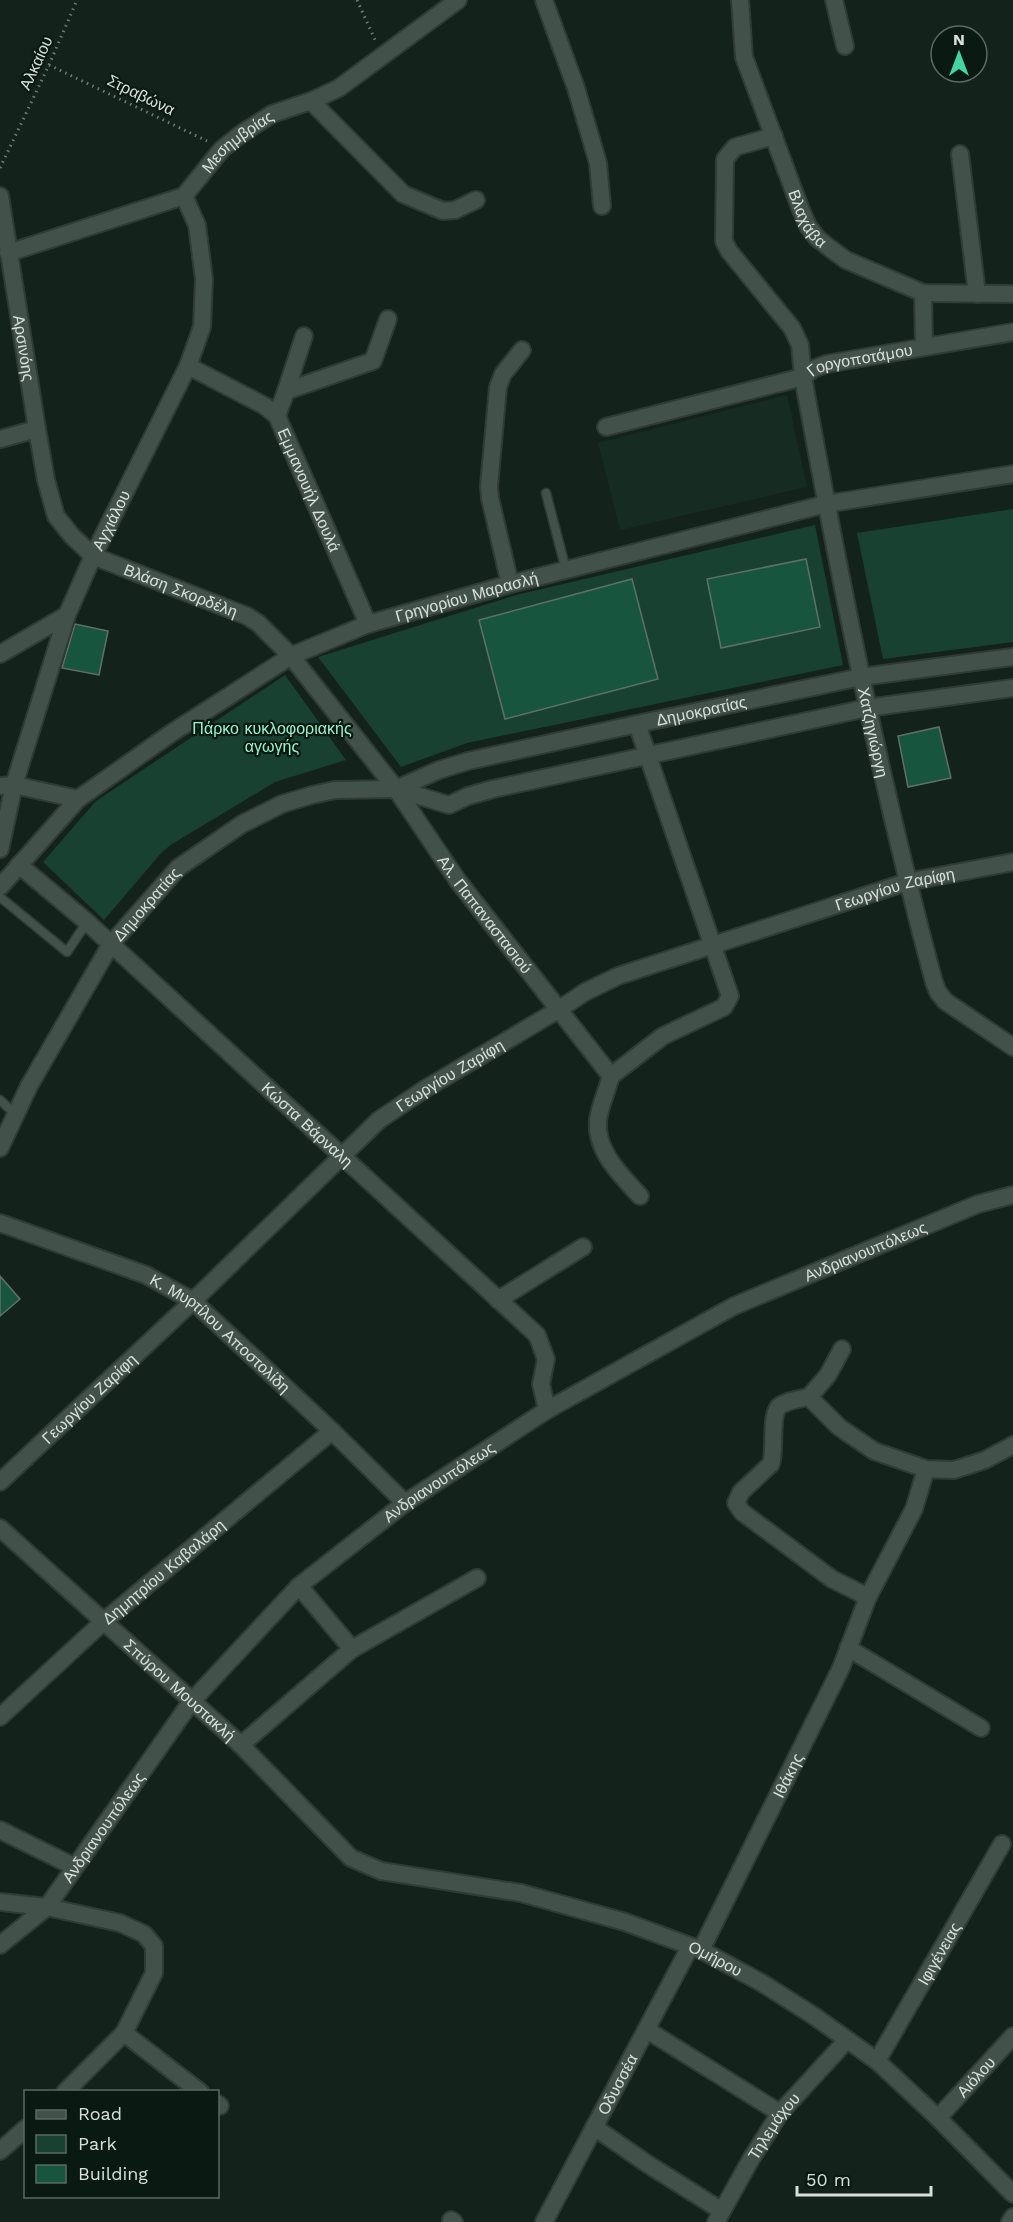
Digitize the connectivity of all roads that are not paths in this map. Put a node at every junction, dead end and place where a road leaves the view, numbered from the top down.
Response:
1 (458, 0) edge
2 (544, 0) edge
3 (740, 0) edge
4 (834, 0) edge
5 (845, 46) dead end
6 (311, 101) junction
7 (774, 136) junction
8 (960, 154) dead end
9 (0, 196) edge
10 (184, 196) junction
11 (476, 200) dead end
12 (602, 206) dead end
13 (8, 253) junction
14 (923, 293) junction
15 (976, 294) junction
16 (1013, 294) edge
17 (388, 319) dead end
18 (1013, 332) edge
19 (304, 336) dead end
20 (924, 346) junction
21 (522, 350) dead end
22 (189, 366) junction
23 (803, 377) junction
24 (286, 391) junction
25 (277, 416) junction
26 (606, 427) dead end
27 (37, 429) junction
28 (0, 439) edge
29 (1013, 474) edge
30 (546, 493) dead end
31 (826, 504) junction
32 (93, 556) junction
33 (566, 570) junction
34 (510, 584) junction
35 (68, 615) junction
36 (368, 624) junction
37 (0, 654) edge
38 (291, 656) junction
39 (1013, 657) edge
40 (861, 677) junction
41 (1013, 688) edge
42 (867, 708) junction
43 (637, 724) junction
44 (648, 756) junction
45 (7, 785) edge
46 (396, 789) junction
47 (78, 799) junction
48 (0, 849) edge
49 (1013, 862) edge
50 (19, 865) junction
51 (907, 882) junction
52 (0, 887) edge
53 (0, 897) edge
54 (87, 922) junction
55 (111, 944) junction
56 (713, 945) junction
57 (558, 1010) junction
58 (1013, 1047) edge
59 (611, 1076) junction
60 (0, 1100) edge
61 (15, 1114) junction
62 (0, 1148) edge
63 (341, 1156) junction
64 (1013, 1195) edge
65 (640, 1196) dead end
66 (0, 1223) edge
67 (583, 1246) dead end
68 (498, 1300) junction
69 (193, 1301) junction
70 (843, 1348) dead end
71 (809, 1397) junction
72 (547, 1410) junction
73 (332, 1431) junction
74 (1013, 1446) edge
75 (926, 1469) junction
76 (0, 1482) edge
77 (405, 1503) junction
78 (0, 1528) edge
79 (477, 1578) dead end
80 (299, 1586) junction
81 (868, 1597) junction
82 (103, 1622) junction
83 (848, 1648) junction
84 (352, 1649) junction
85 (191, 1702) junction
86 (0, 1717) edge
87 (981, 1728) dead end
88 (241, 1745) junction
89 (0, 1830) edge
90 (1002, 1844) dead end
91 (351, 1858) joint
92 (75, 1867) junction
93 (0, 1902) edge
94 (47, 1907) junction
95 (0, 1945) edge
96 (696, 1948) junction
97 (647, 2030) junction
98 (123, 2033) junction
99 (1013, 2036) edge
100 (846, 2040) junction
101 (877, 2061) junction
102 (65, 2090) edge
103 (199, 2090) edge
104 (780, 2113) junction
105 (938, 2118) junction
106 (594, 2127) junction
107 (24, 2130) edge
108 (0, 2151) edge
109 (1013, 2194) edge
110 (719, 2216) edge
111 (1013, 2217) edge
112 (544, 2222) edge
113 (1010, 2222) edge

1 - 6 street, Μεσημβρίας
2 - 12 street
3 - 7 street, Βλαχάβα
4 - 5 street
6 - 10 street, Μεσημβρίας
6 - 11 street
7 - 14 street, Βλαχάβα
7 - 23 street, Χατζηγιώργη
8 - 15 street
9 - 13 street, Αρσινόης
10 - 13 street
10 - 22 street, Αγχιάλου
13 - 27 street, Αρσινόης
14 - 15 street, Βλαχάβα
14 - 20 street
15 - 16 street, Βλαχάβα
17 - 24 street
18 - 20 street, Γοργοποτάμου
19 - 24 street
20 - 23 street, Γοργοποτάμου
21 - 34 street
22 - 25 street, Εμμανουήλ Δουλά
22 - 32 street, Αγχιάλου
23 - 26 street, Γοργοποτάμου
23 - 31 street, Χατζηγιώργη
24 - 25 street
25 - 36 street, Εμμανουήλ Δουλά
27 - 28 street
27 - 32 street, Βλάση Σκορδέλη
29 - 31 street, Γρηγορίου Μαρασλή
30 - 33 lane
31 - 33 street, Γρηγορίου Μαρασλή
31 - 40 street, Χατζηγιώργη
32 - 35 street, Αγχιάλου
32 - 38 street, Βλάση Σκορδέλη
33 - 34 street, Γρηγορίου Μαρασλή
34 - 36 street, Γρηγορίου Μαρασλή
35 - 37 street
35 - 45 street, Αγχιάλου
36 - 38 street, Γρηγορίου Μαρασλή
38 - 46 street, Αλ. Παπαναστασιού
38 - 47 street, Γρηγορίου Μαρασλή
39 - 40 street, Δημοκρατίας
40 - 42 street, Χατζηγιώργη
40 - 43 street, Δημοκρατίας
41 - 42 street, Δημοκρατίας
42 - 44 street, Δημοκρατίας
42 - 51 street, Χατζηγιώργη
43 - 44 street
43 - 46 street, Δημοκρατίας
44 - 46 street, Δημοκρατίας
44 - 56 street
45 - 47 street
45 - 48 street, Αγχιάλου
46 - 55 street, Δημοκρατίας
46 - 57 street, Αλ. Παπαναστασιού
47 - 50 street, Γρηγορίου Μαρασλή
49 - 51 street, Γεωργίου Ζαρίφη
50 - 52 street, Γρηγορίου Μαρασλή
50 - 54 street, Κώστα Βάρναλη
51 - 56 street, Γεωργίου Ζαρίφη
51 - 58 street, Χατζηγιώργη
53 - 54 lane
54 - 55 street, Κώστα Βάρναλη
55 - 61 street, Δημοκρατίας
55 - 63 street, Κώστα Βάρναλη
56 - 57 street, Γεωργίου Ζαρίφη
56 - 59 street
57 - 59 street, Αλ. Παπαναστασιού
57 - 63 street, Γεωργίου Ζαρίφη
59 - 65 street
60 - 61 lane
61 - 62 street, Δημοκρατίας
63 - 68 street, Κώστα Βάρναλη
63 - 69 street, Γεωργίου Ζαρίφη
64 - 72 street, Ανδριανουπόλεως
66 - 69 street, Κ. Μυρτίλου Αποστολίδη
67 - 68 street
68 - 72 street, Κώστα Βάρναλη
69 - 73 street, Κ. Μυρτίλου Αποστολίδη
69 - 76 street, Γεωργίου Ζαρίφη
70 - 71 street
71 - 75 street
71 - 81 street
72 - 77 street, Ανδριανουπόλεως
73 - 77 street, Κ. Μυρτίλου Αποστολίδη
73 - 82 street, Δημητρίου Καβαλάρη
74 - 75 street
75 - 81 street, Ιθάκης
77 - 80 street, Ανδριανουπόλεως
78 - 82 street, Σπύρου Μουστακλή
79 - 84 street
80 - 84 street
80 - 85 street, Ανδριανουπόλεως
81 - 83 street, Ιθάκης
82 - 85 street, Σπύρου Μουστακλή
82 - 86 street, Δημητρίου Καβαλάρη
83 - 87 street
83 - 96 street, Ιθάκης
84 - 88 street
85 - 88 street, Σπύρου Μουστακλή
85 - 92 street, Ανδριανουπόλεως
88 - 91 street, Σπύρου Μουστακλή
89 - 92 street
90 - 101 street, Ιφιγένειας
91 - 96 street, Ομήρου
92 - 94 street, Ανδριανουπόλεως
93 - 94 street
94 - 95 street, Ανδριανουπόλεως
94 - 98 street
96 - 97 street, Οδυσσέα
96 - 100 street, Ομήρου
97 - 104 street
97 - 106 street, Οδυσσέα
98 - 102 street
98 - 103 street
99 - 105 street, Αιόλου
100 - 101 street, Ομήρου
100 - 104 street, Τηλεμάχου
101 - 105 street, Ομήρου
104 - 110 street, Τηλεμάχου
105 - 109 street, Ομήρου
106 - 110 street
106 - 112 street, Οδυσσέα
107 - 108 street
111 - 113 street

